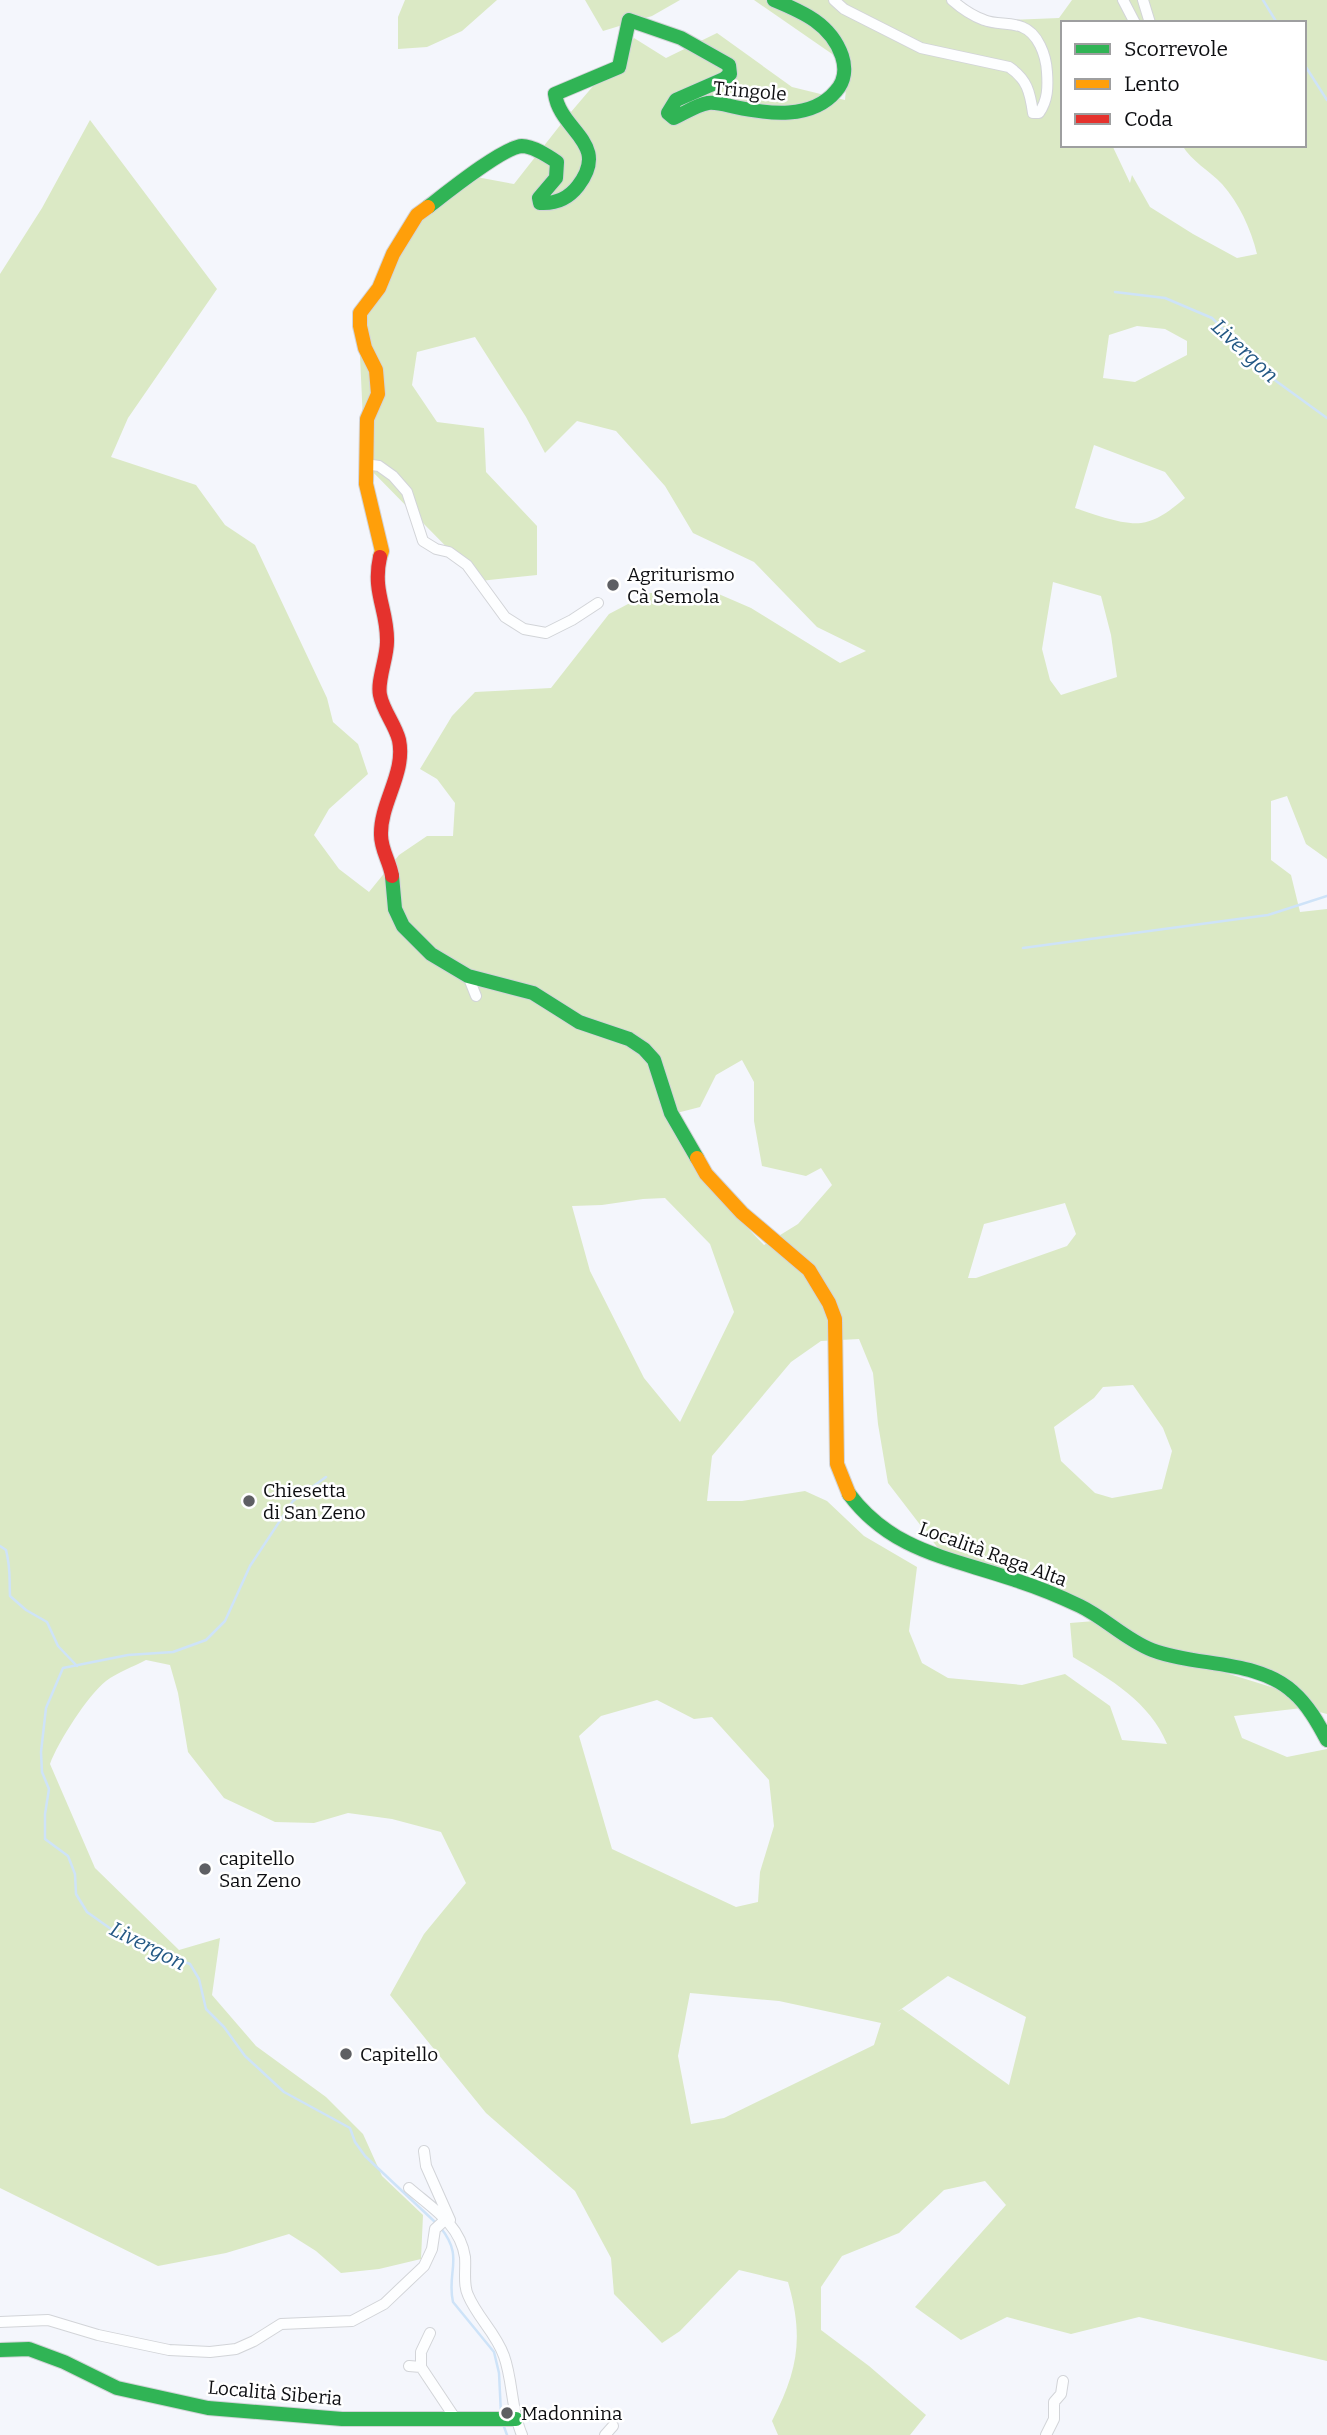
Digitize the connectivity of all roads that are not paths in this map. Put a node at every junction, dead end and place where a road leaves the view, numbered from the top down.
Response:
1 (774, 0) edge
2 (834, 0) edge
3 (952, 0) edge
4 (1123, 0) edge
5 (1143, 0) edge
6 (1134, 21) edge
7 (1149, 21) edge
8 (372, 295) joint
9 (365, 464) junction
10 (598, 603) dead end
11 (468, 976) junction
12 (476, 996) dead end
13 (1327, 1740) edge
14 (424, 2151) dead end
15 (409, 2188) dead end
16 (444, 2224) junction
17 (0, 2322) edge
18 (430, 2333) dead end
19 (0, 2350) edge
20 (1063, 2381) dead end
21 (455, 2418) junction
22 (507, 2418) junction
23 (522, 2435) edge
24 (1045, 2435) edge

1 - 8 street, Tringole
2 - 3 street
4 - 6 street
5 - 7 street
8 - 9 street, Località Raga Alta
9 - 10 street
9 - 11 street, Località Raga Alta
11 - 12 street
11 - 13 street, Località Raga Alta
14 - 16 street
15 - 16 street
16 - 17 street, Località Siberia
16 - 22 street
18 - 21 street
19 - 21 street, Località Siberia
20 - 24 street
21 - 22 street, Località Siberia
22 - 23 street

